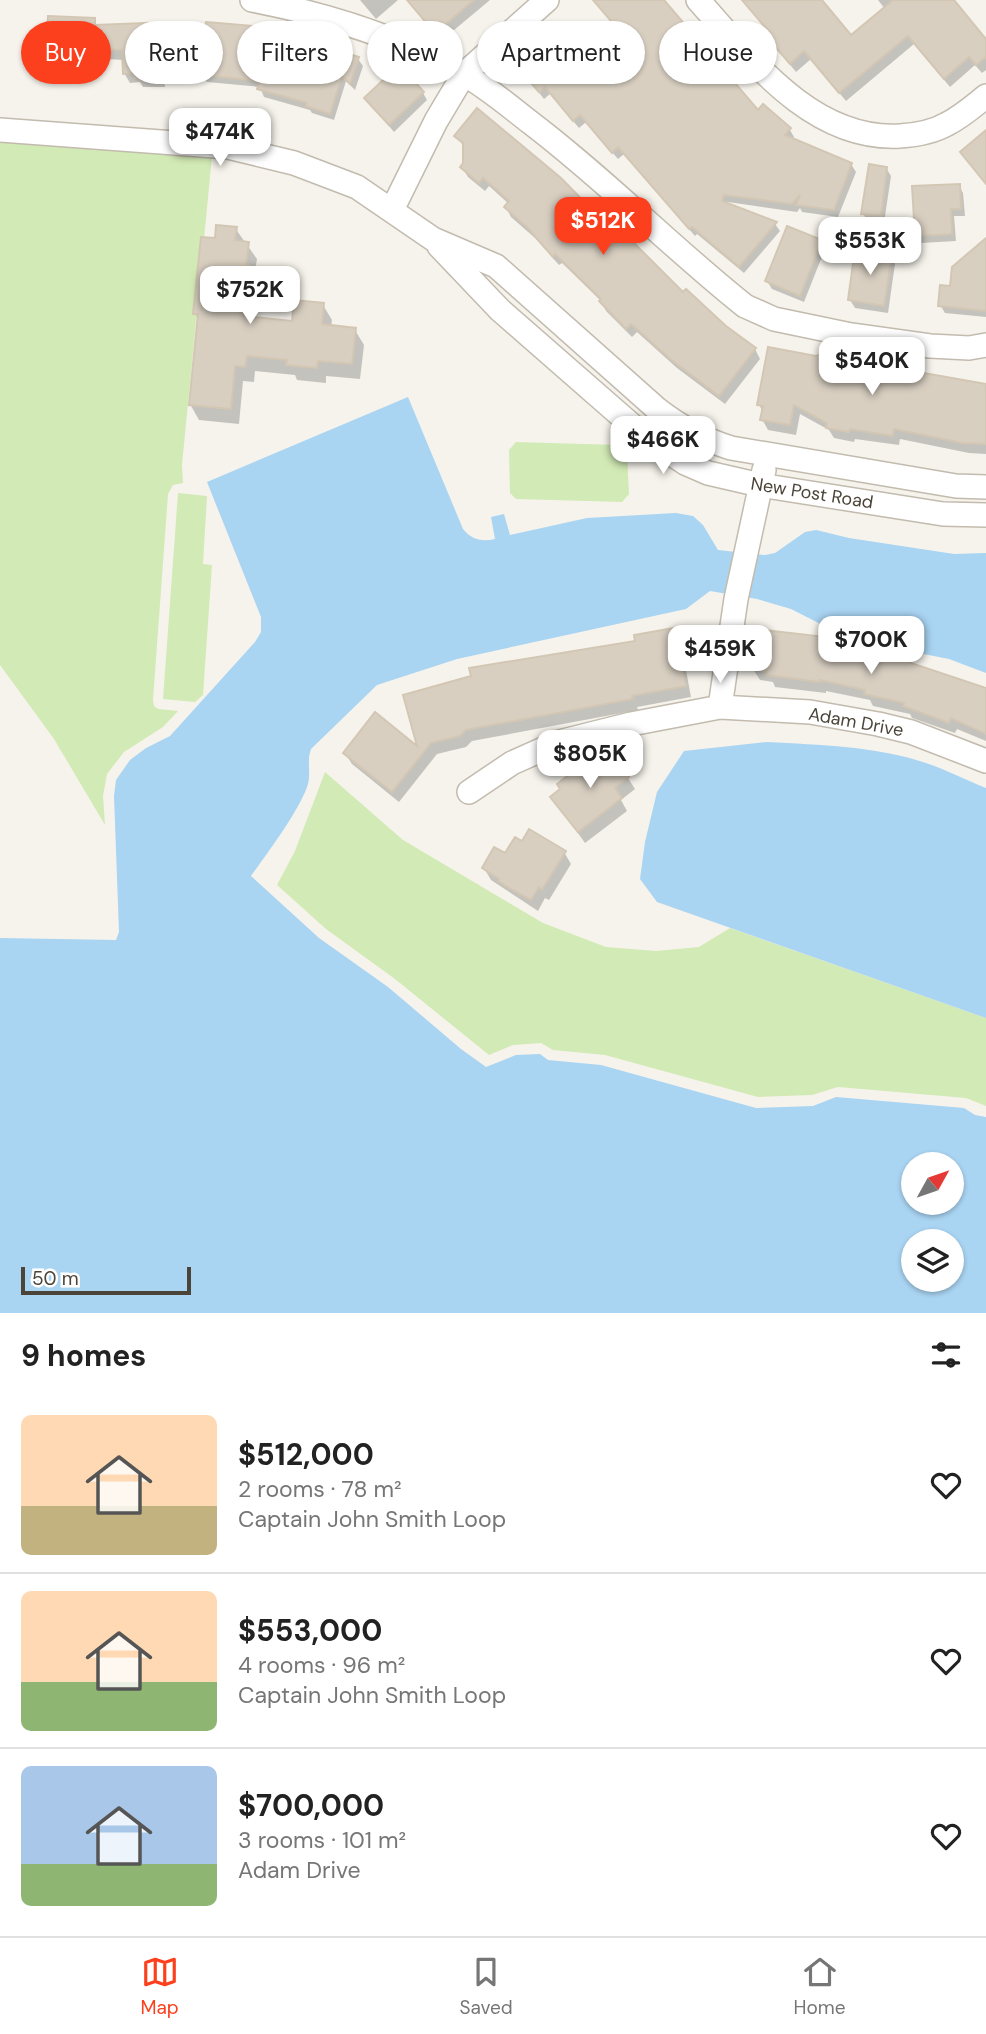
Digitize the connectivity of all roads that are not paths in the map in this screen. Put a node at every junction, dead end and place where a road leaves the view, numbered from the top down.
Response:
1 (252, 0) edge
2 (547, 0) edge
3 (698, 0) edge
4 (299, 4) edge
5 (464, 74) junction
6 (986, 96) edge
7 (0, 130) edge
8 (392, 211) junction
9 (433, 239) junction
10 (986, 345) edge
11 (768, 454) junction
12 (760, 485) junction
13 (986, 487) edge
14 (986, 515) edge
15 (720, 707) junction
16 (986, 761) edge
17 (469, 792) dead end

1 - 4 street
2 - 5 street
3 - 6 street
4 - 5 street
5 - 8 street
5 - 10 street
7 - 8 street, New Post Road
8 - 9 street, New Post Road
9 - 11 street, New Post Road
9 - 12 street, New Post Road
11 - 12 street
11 - 13 street, New Post Road
12 - 14 street, New Post Road
12 - 15 street
15 - 16 street, Adam Drive
15 - 17 street, Adam Drive

